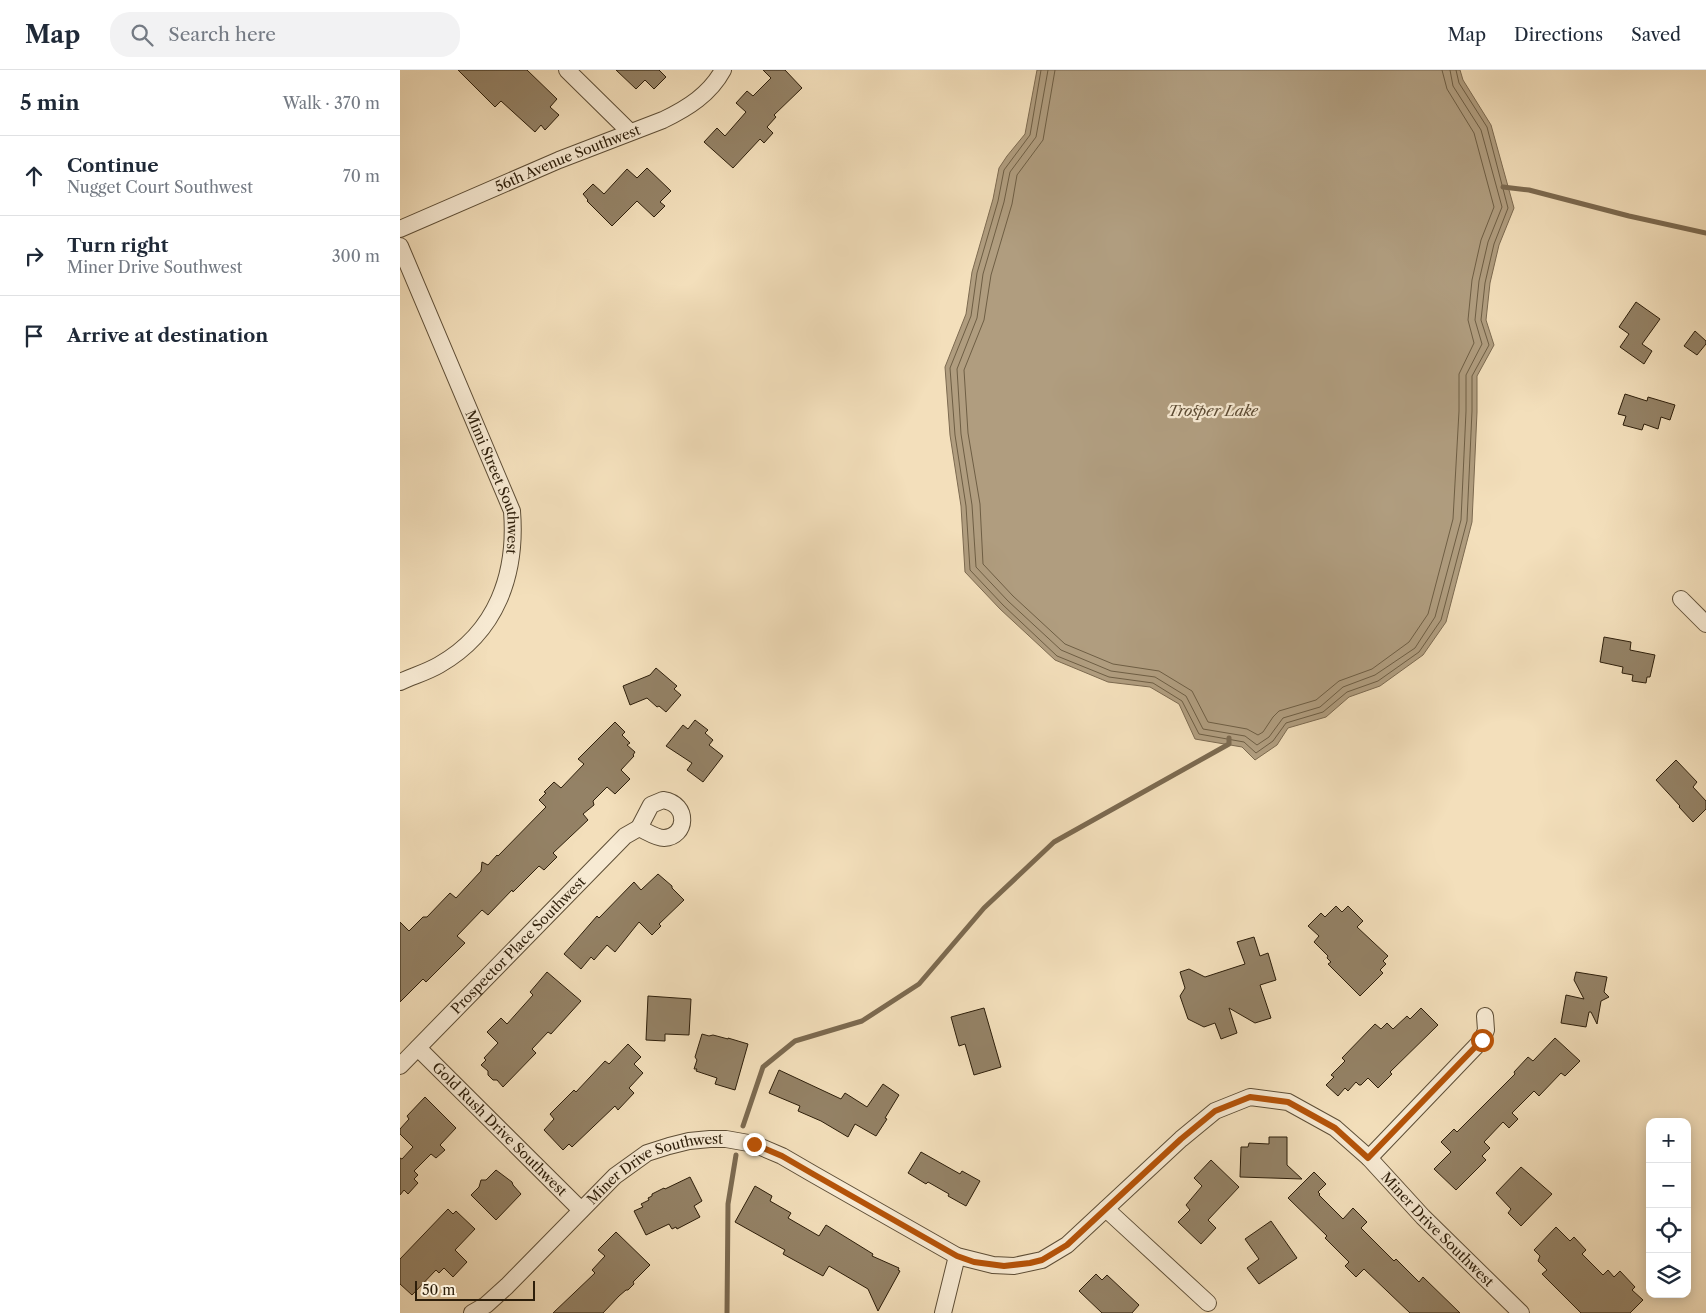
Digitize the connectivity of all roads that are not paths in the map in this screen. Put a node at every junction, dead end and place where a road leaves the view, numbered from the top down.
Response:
1 (567, 70) edge
2 (723, 70) edge
3 (630, 132) junction
4 (400, 229) edge
5 (400, 246) edge
6 (1681, 599) dead end
7 (1706, 624) edge
8 (400, 682) edge
9 (639, 828) dead end
10 (1485, 1016) dead end
11 (418, 1048) junction
12 (400, 1066) edge
13 (1368, 1158) junction
14 (1106, 1209) junction
15 (581, 1210) junction
16 (957, 1256) junction
17 (1208, 1303) dead end
18 (472, 1313) edge
19 (943, 1313) edge
20 (1521, 1313) edge

1 - 3 street
2 - 3 street, 56th Avenue Southwest
3 - 4 street, 56th Avenue Southwest
5 - 8 street, Mimi Street Southwest
6 - 7 street
9 - 11 street, Prospector Place Southwest
10 - 13 street
11 - 12 street, Prospector Place Southwest
11 - 15 street, Gold Rush Drive Southwest
13 - 14 street, Miner Drive Southwest
13 - 20 street, Miner Drive Southwest
14 - 16 street, Miner Drive Southwest
14 - 17 street
15 - 16 street, Miner Drive Southwest
15 - 18 street, Miner Drive Southwest
16 - 19 street

